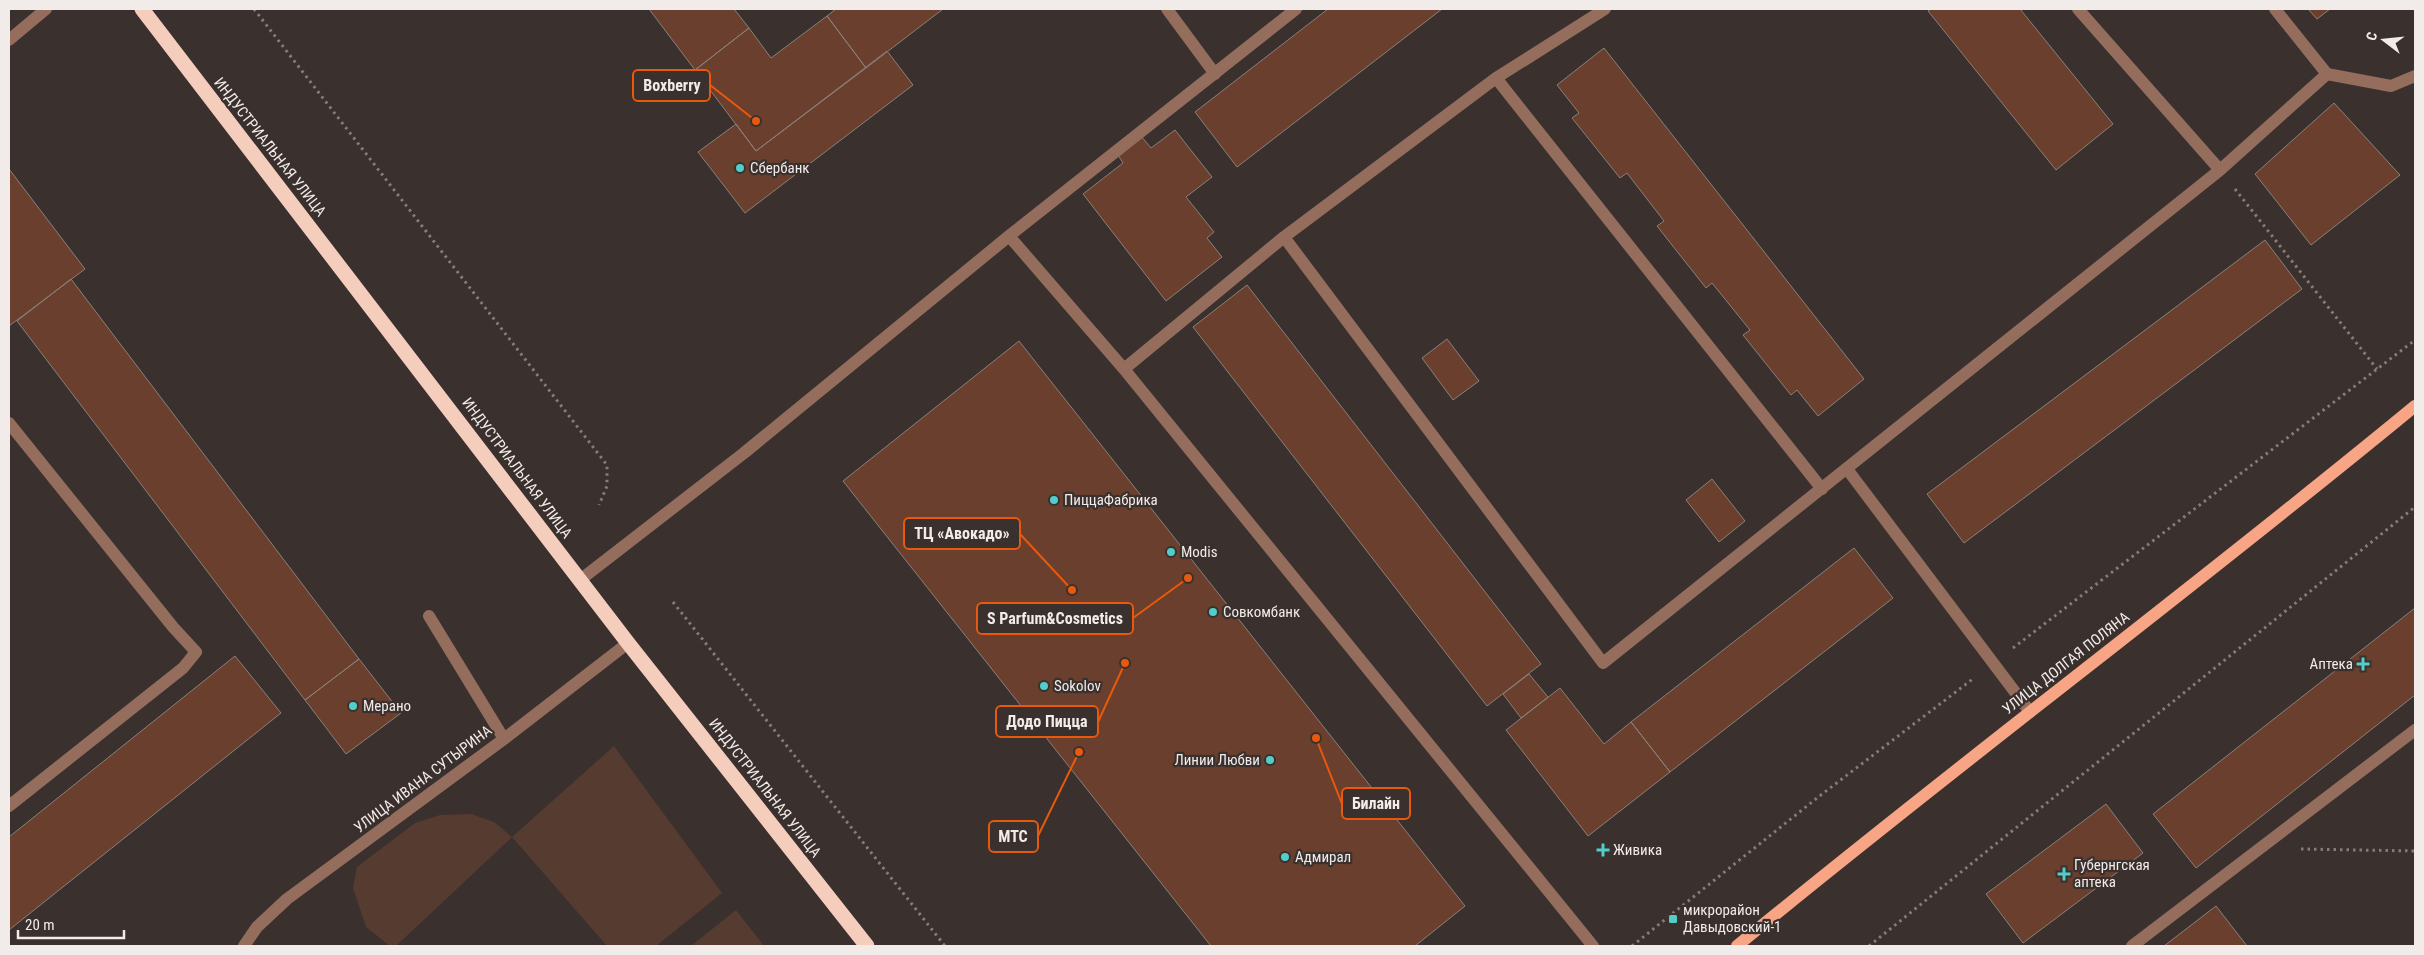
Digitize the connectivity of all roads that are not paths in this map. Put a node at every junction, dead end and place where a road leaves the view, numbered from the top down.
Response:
1 (46, 9) edge
2 (142, 9) edge
3 (1167, 9) edge
4 (1296, 9) edge
5 (1605, 9) edge
6 (2078, 9) edge
7 (2275, 9) edge
8 (9, 40) edge
9 (1215, 74) junction
10 (2327, 74) junction
11 (2415, 76) edge
12 (1496, 78) junction
13 (2220, 170) junction
14 (1009, 236) junction
15 (1284, 237) junction
16 (1124, 369) junction
17 (2415, 406) edge
18 (9, 423) edge
19 (1848, 469) junction
20 (1822, 489) junction
21 (580, 580) junction
22 (429, 616) dead end
23 (628, 643) junction
24 (2030, 712) junction
25 (2415, 730) edge
26 (504, 739) junction
27 (9, 806) edge
28 (244, 946) edge
29 (867, 946) edge
30 (1593, 946) edge
31 (1737, 946) edge
32 (2132, 946) edge

1 - 8 street
2 - 21 highway, ИНДУСТРИАЛЬНАЯ УЛИЦА
3 - 9 street
4 - 9 street
5 - 12 street
6 - 13 street
7 - 10 street
9 - 14 street
10 - 11 street
10 - 13 street
12 - 15 street
12 - 20 street
13 - 19 street
14 - 16 street
14 - 21 street
15 - 16 street
15 - 20 street
16 - 30 street
17 - 24 main road, УЛИЦА ДОЛГАЯ ПОЛЯНА
18 - 27 street
19 - 20 street
19 - 24 street
21 - 23 highway, ИНДУСТРИАЛЬНАЯ УЛИЦА
22 - 26 street
23 - 26 street, УЛИЦА ИВАНА СУТЫРИНА
23 - 29 highway, ИНДУСТРИАЛЬНАЯ УЛИЦА
24 - 31 main road, УЛИЦА ДОЛГАЯ ПОЛЯНА
25 - 32 street
26 - 28 street, УЛИЦА ИВАНА СУТЫРИНА

